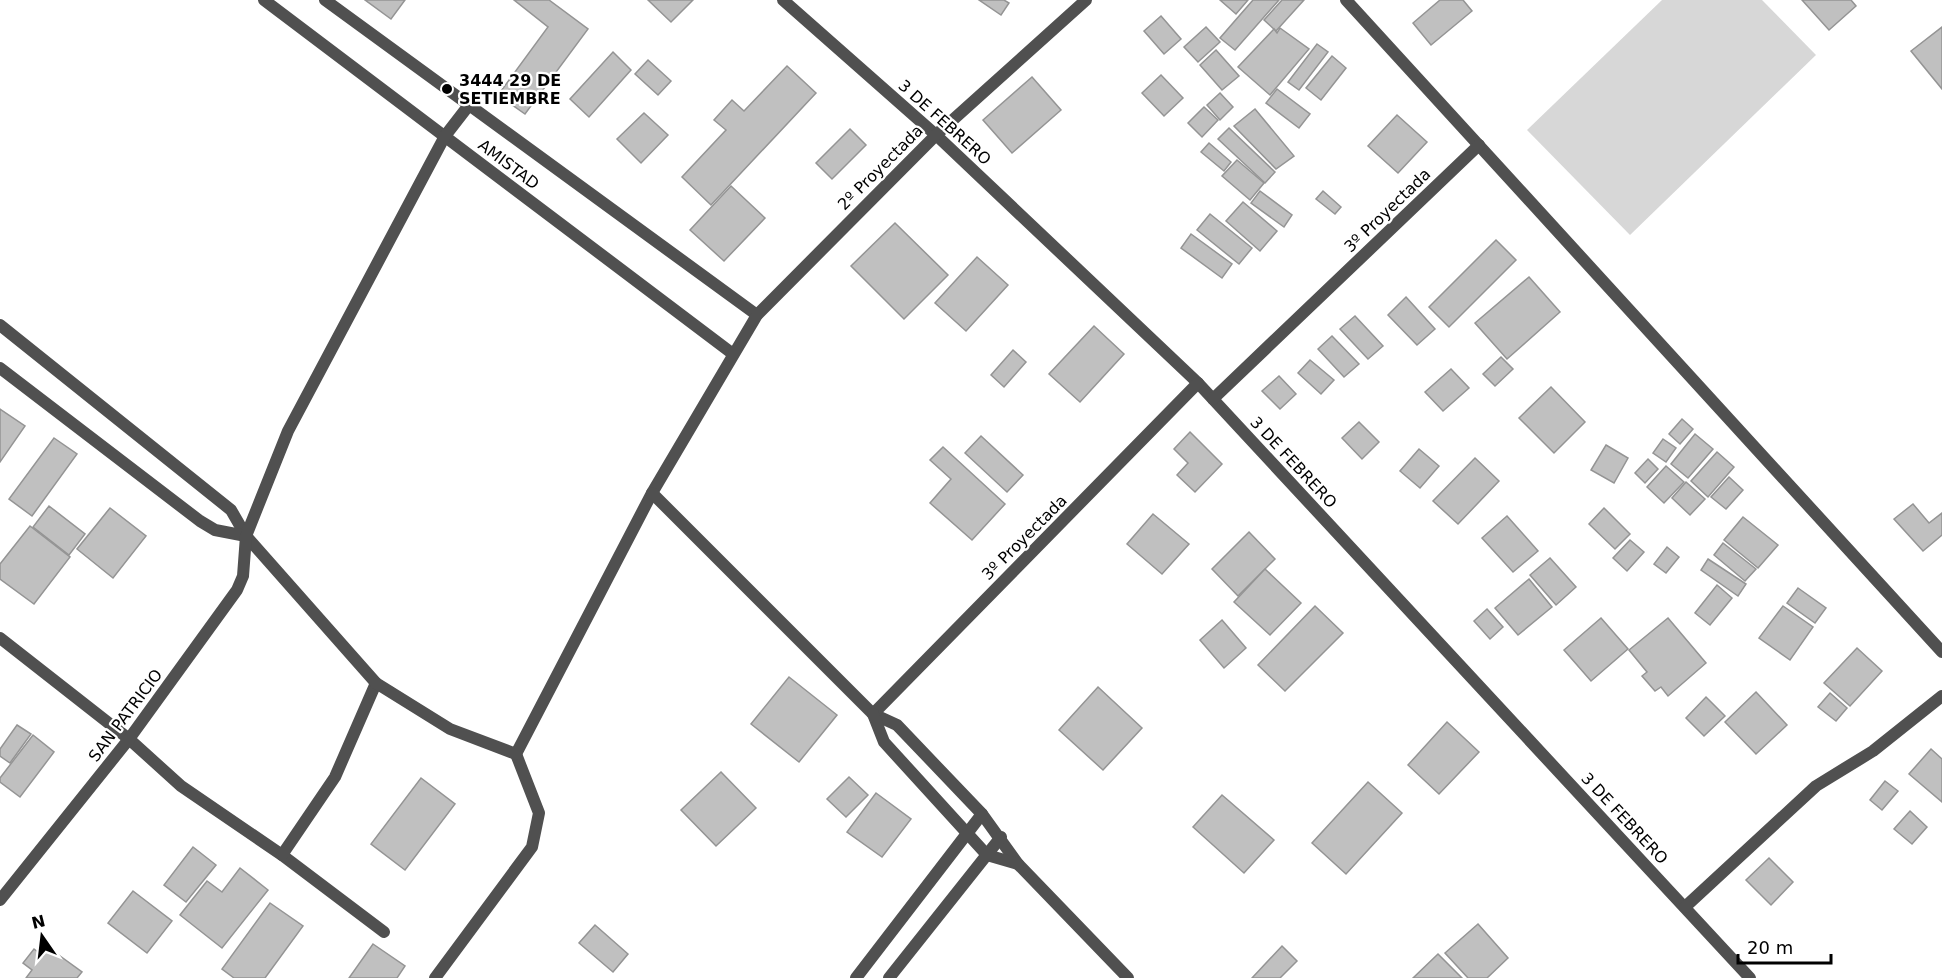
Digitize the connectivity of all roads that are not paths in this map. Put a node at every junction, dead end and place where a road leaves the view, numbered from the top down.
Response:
1 (264, 0) edge
2 (325, 0) edge
3 (783, 0) edge
4 (1086, 0) edge
5 (1346, 0) edge
6 (469, 105) junction
7 (936, 135) junction
8 (445, 136) junction
9 (1479, 145) junction
10 (757, 315) junction
11 (0, 325) edge
12 (733, 354) junction
13 (0, 368) edge
14 (1198, 383) junction
15 (1213, 399) junction
16 (652, 493) junction
17 (246, 536) junction
18 (0, 638) edge
19 (1942, 652) edge
20 (376, 683) junction
21 (1942, 696) edge
22 (873, 714) junction
23 (129, 739) junction
24 (516, 753) junction
25 (982, 814) junction
26 (967, 834) junction
27 (1001, 837) junction
28 (282, 855) junction
29 (987, 855) junction
30 (1018, 864) junction
31 (0, 900) edge
32 (1685, 907) junction
33 (384, 932) dead end
34 (435, 978) edge
35 (856, 978) edge
36 (889, 978) edge
37 (1128, 978) edge
38 (1750, 978) edge

1 - 8 street, AMISTAD
2 - 6 street, AMISTAD
3 - 7 street, 3 DE FEBRERO
4 - 7 street, 2º Proyectada
5 - 9 street
6 - 8 street, SAN PATRICIO
6 - 10 street, AMISTAD
7 - 10 street, 2º Proyectada
7 - 14 street, 3 DE FEBRERO
8 - 12 street, AMISTAD
8 - 17 street, SAN PATRICIO
9 - 15 street, 3º Proyectada
9 - 19 street
10 - 12 street, 2º Proyectada
11 - 17 street
12 - 16 street, 2º Proyectada
13 - 17 street
14 - 15 street, 3 DE FEBRERO
14 - 22 street, 3º Proyectada
15 - 32 street, 3 DE FEBRERO
16 - 22 street
16 - 24 street, 2º Proyectada
17 - 20 street
17 - 23 street, SAN PATRICIO
18 - 23 street
20 - 24 street
20 - 28 street
21 - 32 street
22 - 25 street
22 - 26 street
23 - 28 street
23 - 31 street, SAN PATRICIO
24 - 34 street
25 - 26 street
25 - 27 street
26 - 29 street
26 - 35 street
27 - 29 street
27 - 30 street
28 - 33 street
29 - 30 street
29 - 36 street
30 - 37 street
32 - 38 street, 3 DE FEBRERO

